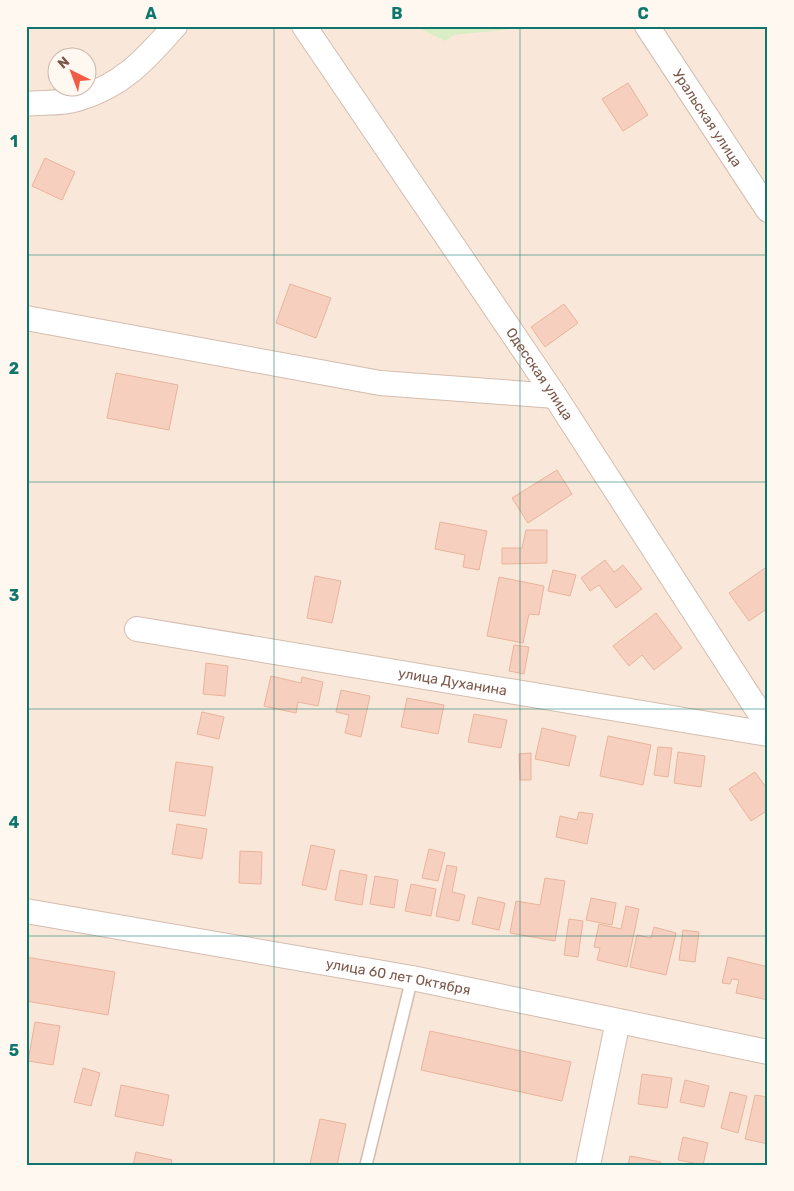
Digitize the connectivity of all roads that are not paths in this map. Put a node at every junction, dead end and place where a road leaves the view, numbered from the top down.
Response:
1 (175, 26) edge
2 (304, 26) edge
3 (648, 26) edge
4 (26, 104) edge
5 (768, 210) edge
6 (26, 318) edge
7 (555, 396) junction
8 (137, 629) dead end
9 (768, 726) edge
10 (768, 734) edge
11 (26, 911) edge
12 (412, 978) junction
13 (618, 1021) junction
14 (768, 1052) edge
15 (366, 1165) edge
16 (588, 1165) edge

1 - 4 street
2 - 7 street, Одесская улица
3 - 5 street, Уральская улица
6 - 7 street
7 - 9 street, Одесская улица
8 - 10 street, улица Духанина
11 - 12 street, улица 60 лет Октября
12 - 13 street, улица 60 лет Октября
12 - 15 lane
13 - 14 street, улица 60 лет Октября
13 - 16 street

